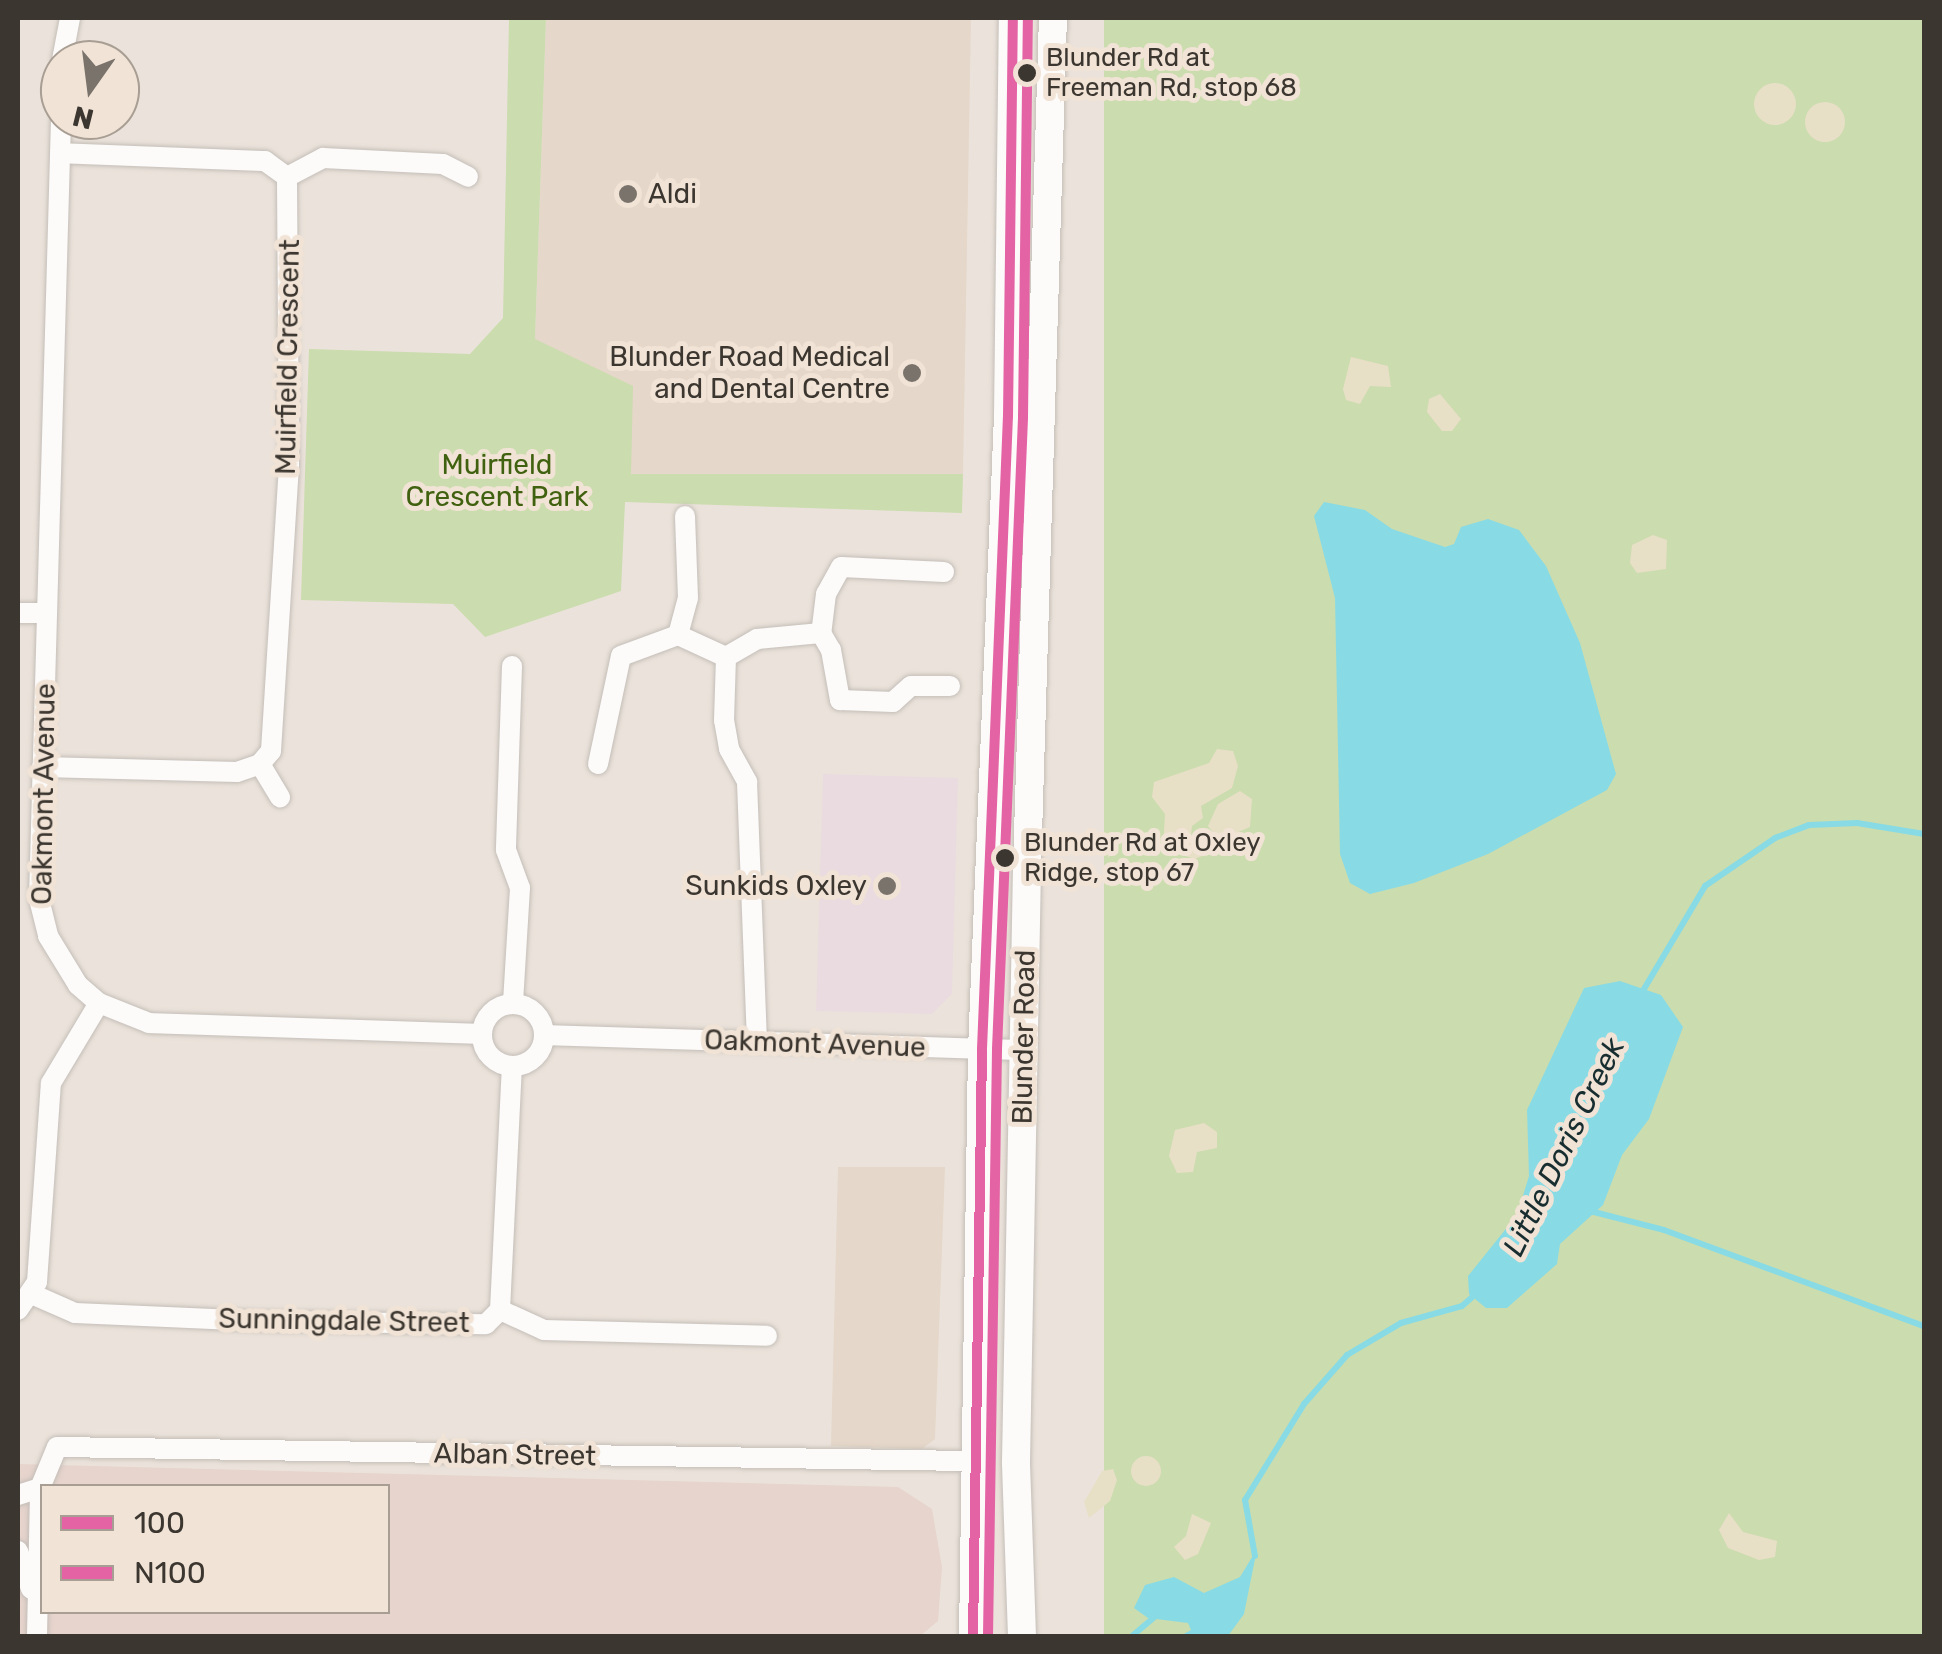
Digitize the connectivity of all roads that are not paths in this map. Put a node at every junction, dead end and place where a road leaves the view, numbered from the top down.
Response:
1 (1014, 18) edge
2 (1053, 18) edge
3 (60, 140) edge
4 (60, 153) junction
5 (468, 176) dead end
6 (287, 177) junction
7 (685, 516) dead end
8 (944, 572) dead end
9 (18, 613) edge
10 (47, 613) junction
11 (821, 633) junction
12 (678, 635) junction
13 (726, 657) junction
14 (512, 666) dead end
15 (950, 686) dead end
16 (260, 764) junction
17 (598, 764) dead end
18 (42, 767) junction
19 (280, 797) dead end
20 (100, 1003) junction
21 (513, 1004) junction
22 (481, 1034) junction
23 (544, 1035) junction
24 (757, 1042) junction
25 (982, 1048) junction
26 (1025, 1050) junction
27 (512, 1067) junction
28 (34, 1295) junction
29 (18, 1310) edge
30 (500, 1310) junction
31 (767, 1336) dead end
32 (972, 1461) junction
33 (42, 1484) edge
34 (40, 1488) edge
35 (18, 1495) edge
36 (18, 1551) edge
37 (35, 1600) junction
38 (37, 1636) edge
39 (973, 1636) edge
40 (1022, 1636) edge

1 - 25 main road, Blunder Road
2 - 26 main road, Blunder Road
3 - 4 street, Oakmont Avenue
4 - 6 street
4 - 10 street, Oakmont Avenue
5 - 6 street
6 - 16 street, Muirfield Crescent
7 - 12 street
8 - 11 street
9 - 10 street
10 - 18 street, Oakmont Avenue
11 - 13 street
11 - 15 street
12 - 13 street
12 - 17 street
13 - 24 street
14 - 21 street
16 - 18 street
16 - 19 street
18 - 20 street, Oakmont Avenue
20 - 22 street, Oakmont Avenue
20 - 28 street
21 - 22 street
21 - 23 street
22 - 27 street
23 - 24 street, Oakmont Avenue
23 - 27 street
24 - 25 street, Oakmont Avenue
25 - 26 street, Oakmont Avenue
25 - 32 main road, Blunder Road
26 - 40 main road, Blunder Road
27 - 30 street
28 - 29 street
28 - 30 street, Sunningdale Street
30 - 31 street, Sunningdale Street
32 - 33 street, Alban Street
32 - 39 main road, Blunder Road
34 - 35 street
34 - 37 street
36 - 37 street
37 - 38 street

